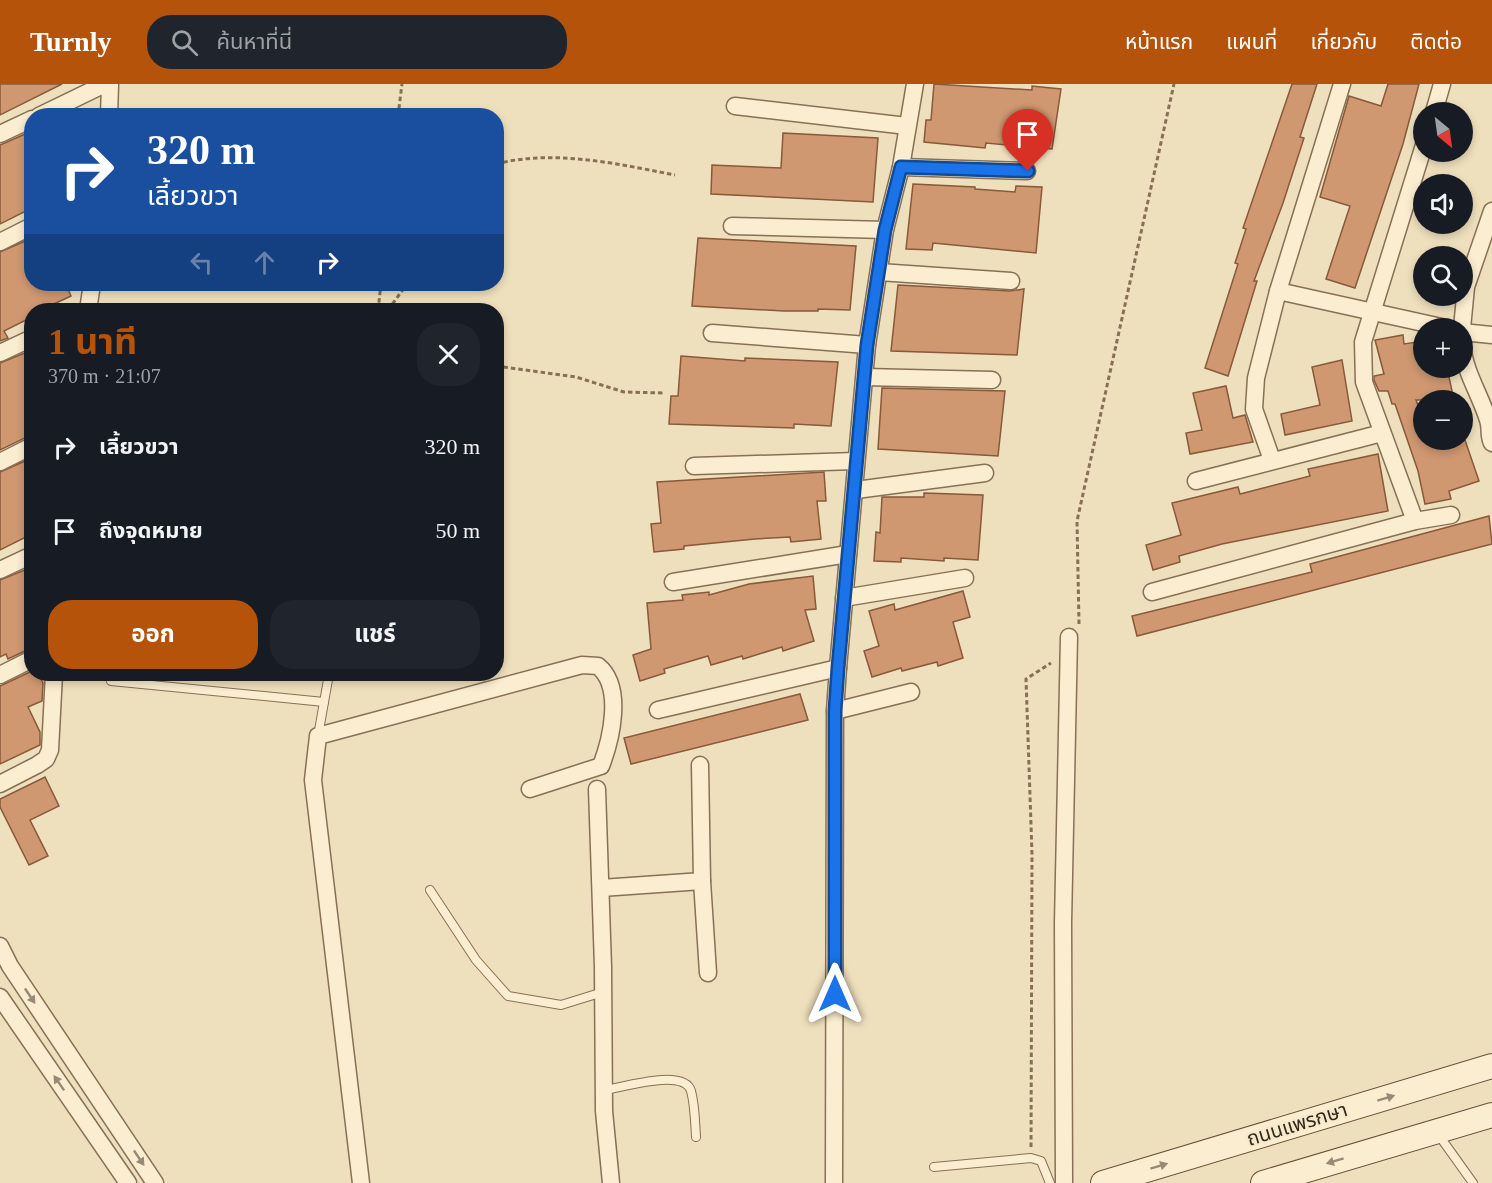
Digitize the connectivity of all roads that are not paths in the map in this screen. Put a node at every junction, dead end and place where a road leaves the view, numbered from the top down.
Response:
1 (105, 84) edge
2 (110, 84) edge
3 (915, 84) edge
4 (1342, 84) edge
5 (1442, 84) edge
6 (1437, 102) edge
7 (735, 106) dead end
8 (56, 108) edge
9 (109, 108) edge
10 (24, 123) edge
11 (907, 126) junction
12 (0, 134) edge
13 (1419, 162) edge
14 (901, 167) junction
15 (1028, 171) dead end
16 (1492, 211) edge
17 (732, 226) dead end
18 (24, 230) edge
19 (885, 230) junction
20 (0, 242) edge
21 (879, 272) junction
22 (1011, 281) dead end
23 (1278, 291) junction
24 (1373, 312) junction
25 (1463, 318) edge
26 (1413, 321) edge
27 (1473, 332) edge
28 (711, 333) dead end
29 (1492, 335) edge
30 (24, 342) edge
31 (867, 345) junction
32 (0, 352) edge
33 (865, 377) junction
34 (1471, 378) edge
35 (992, 380) dead end
36 (1491, 423) edge
37 (1382, 433) junction
38 (1492, 442) edge
39 (24, 451) edge
40 (1272, 460) junction
41 (855, 461) junction
42 (0, 462) edge
43 (694, 466) dead end
44 (985, 473) dead end
45 (1196, 481) dead end
46 (855, 490) junction
47 (1451, 515) dead end
48 (1415, 521) junction
49 (848, 554) junction
50 (24, 559) edge
51 (0, 570) edge
52 (965, 578) dead end
53 (673, 582) dead end
54 (1152, 592) dead end
55 (844, 598) junction
56 (1074, 635) road end
57 (24, 663) edge
58 (838, 668) junction
59 (0, 675) edge
60 (54, 681) edge
61 (111, 681) dead end
62 (328, 681) edge
63 (911, 692) dead end
64 (324, 702) junction
65 (658, 710) dead end
66 (835, 711) junction
67 (318, 736) junction
68 (700, 765) dead end
69 (0, 784) edge
70 (530, 789) dead end
71 (597, 789) dead end
72 (702, 881) junction
73 (601, 888) junction
74 (430, 890) dead end
75 (0, 946) edge
76 (708, 973) dead end
77 (604, 992) junction
78 (0, 997) edge
79 (1492, 1066) edge
80 (605, 1090) junction
81 (102, 1103) junction
82 (1492, 1115) edge
83 (82, 1116) junction
84 (1436, 1131) junction
85 (696, 1137) dead end
86 (934, 1167) dead end
87 (1267, 1182) edge
88 (128, 1183) edge
89 (155, 1183) edge
90 (361, 1183) edge
91 (611, 1183) edge
92 (834, 1183) edge
93 (1050, 1183) edge
94 (1064, 1183) edge
95 (1103, 1183) edge
96 (1473, 1183) edge

1 - 8 street
2 - 9 street
3 - 11 street
4 - 23 street
5 - 6 street
7 - 11 street
10 - 12 street
11 - 14 street
13 - 24 street
14 - 15 street
14 - 19 street
16 - 25 street
17 - 19 street
18 - 20 street
19 - 21 street
21 - 22 street
21 - 31 street
23 - 24 street
23 - 40 street
24 - 26 street
24 - 37 street
27 - 29 street
28 - 31 street
30 - 32 street
31 - 33 street
33 - 35 street
33 - 41 street
34 - 36 street
36 - 38 street
37 - 40 street
37 - 48 street
39 - 42 street
40 - 45 street
41 - 43 street
41 - 46 street
44 - 46 street
46 - 49 street
47 - 48 street
48 - 54 street
49 - 53 street
49 - 55 street
50 - 51 street
52 - 55 street
55 - 58 street
56 - 94 street
57 - 59 street
58 - 65 street
58 - 66 street
60 - 69 street
61 - 64 lane
62 - 64 lane
63 - 66 street
64 - 67 lane
66 - 92 street
67 - 70 street
67 - 90 street
68 - 72 street
71 - 73 street
72 - 73 street
72 - 76 street
73 - 77 street
74 - 77 lane
75 -> 81 street
77 - 80 street
83 -> 78 street
95 -> 79 main road, ถนนแพรกษา
80 - 85 lane
80 - 91 street
81 - 83 street
81 -> 89 street
82 - 84 main road
83 - 88 street
84 -> 87 main road
84 - 96 lane
86 - 93 lane

